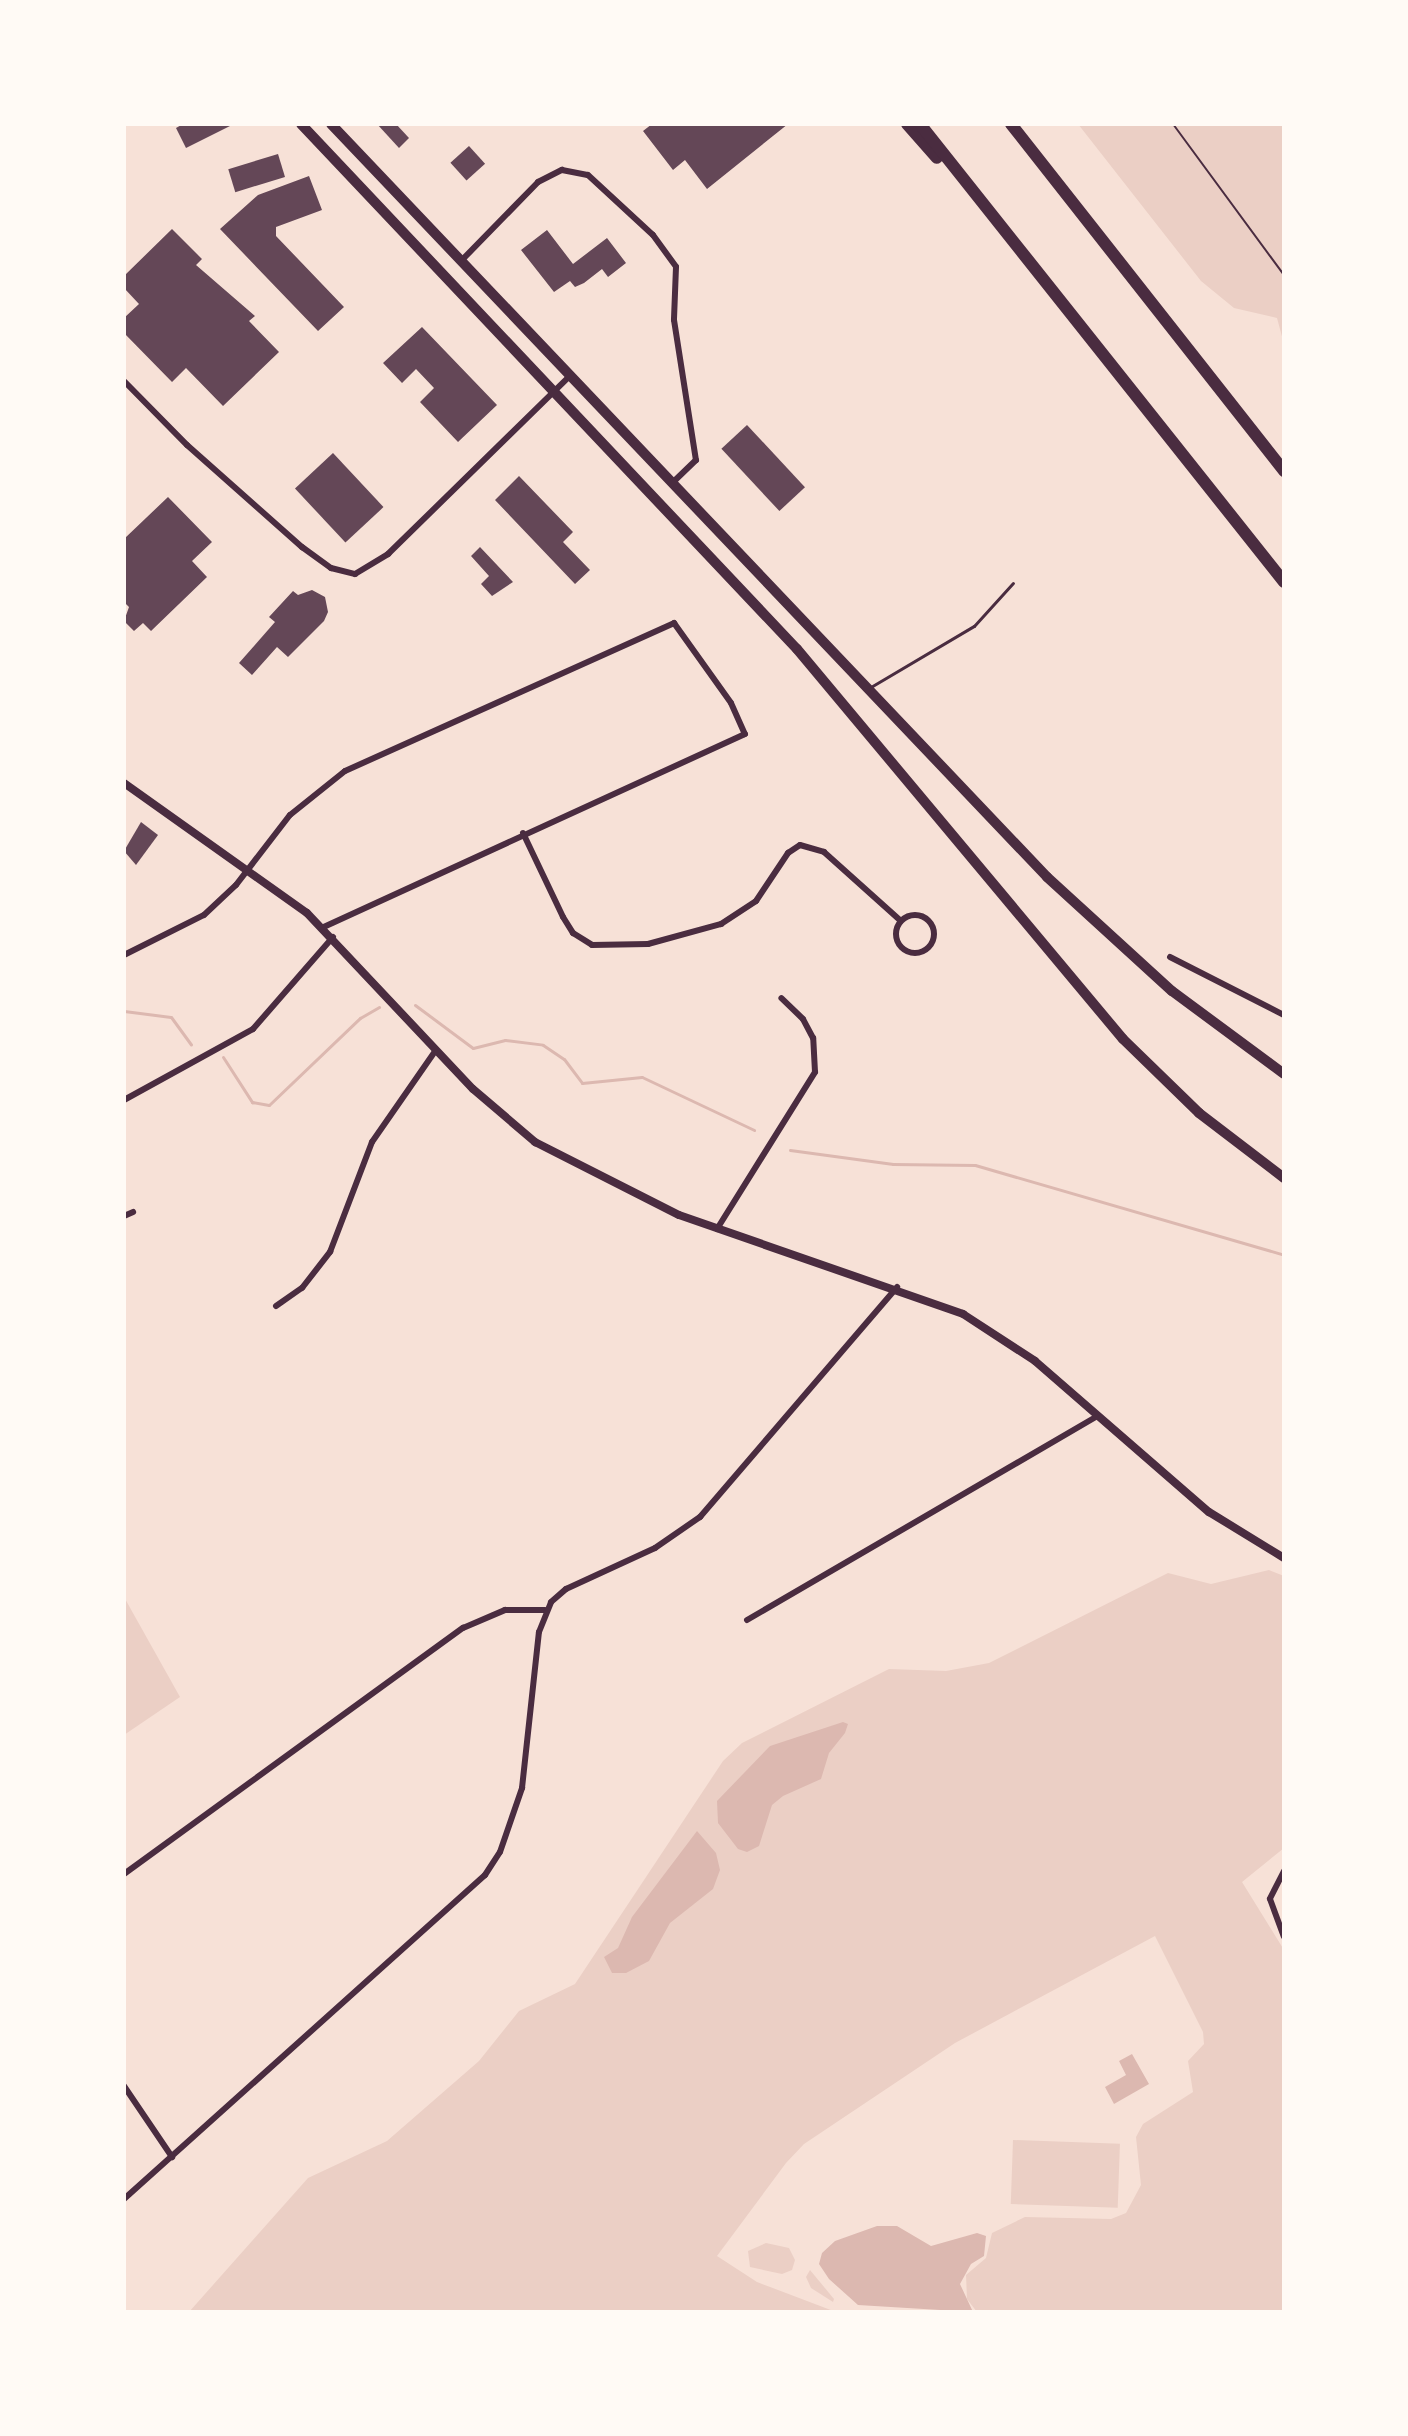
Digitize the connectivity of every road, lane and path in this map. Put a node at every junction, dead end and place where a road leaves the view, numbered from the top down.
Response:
1 (301, 124) edge
2 (331, 124) edge
3 (907, 124) edge
4 (920, 124) edge
5 (1011, 124) edge
6 (1173, 124) edge
7 (462, 260) junction
8 (1031, 264) junction
9 (1284, 275) edge
10 (571, 375) junction
11 (124, 381) edge
12 (556, 390) junction
13 (1284, 471) edge
14 (673, 482) junction
15 (1284, 582) edge
16 (1013, 583) dead end
17 (866, 690) junction
18 (124, 783) edge
19 (523, 833) junction
20 (249, 868) junction
21 (901, 921) junction
22 (323, 927) junction
23 (333, 937) junction
24 (124, 955) edge
25 (1170, 957) dead end
26 (781, 998) dead end
27 (1284, 1015) edge
28 (436, 1050) junction
29 (1284, 1074) edge
30 (124, 1100) edge
31 (1284, 1178) edge
32 (133, 1212) dead end
33 (124, 1216) edge
34 (717, 1229) junction
35 (897, 1287) junction
36 (276, 1306) dead end
37 (1097, 1416) junction
38 (1284, 1558) edge
39 (545, 1610) junction
40 (747, 1620) dead end
41 (1284, 1871) edge
42 (124, 1874) edge
43 (1284, 1937) edge
44 (124, 2086) edge
45 (172, 2157) junction
46 (124, 2199) edge

1 - 12 main road
2 - 7 main road
3 - 8 highway
4 - 8 highway
5 - 13 highway
6 - 9 path
7 - 10 main road
7 - 14 street
8 - 15 highway
10 - 12 street
10 - 14 main road
11 - 12 street
12 - 31 main road
14 - 17 main road
16 - 17 lane
17 - 29 main road
18 - 20 street
19 - 20 street
19 - 21 street
19 - 22 street
20 - 22 street
20 - 24 street
21 - 21 street
22 - 23 street
23 - 28 street
23 - 30 street
25 - 27 street
26 - 34 street
28 - 34 street
28 - 36 street
32 - 33 street
34 - 35 street
35 - 37 street
35 - 39 street
37 - 38 street
37 - 40 street
39 - 42 street
39 - 45 street
41 - 43 street
44 - 45 street
45 - 46 street

